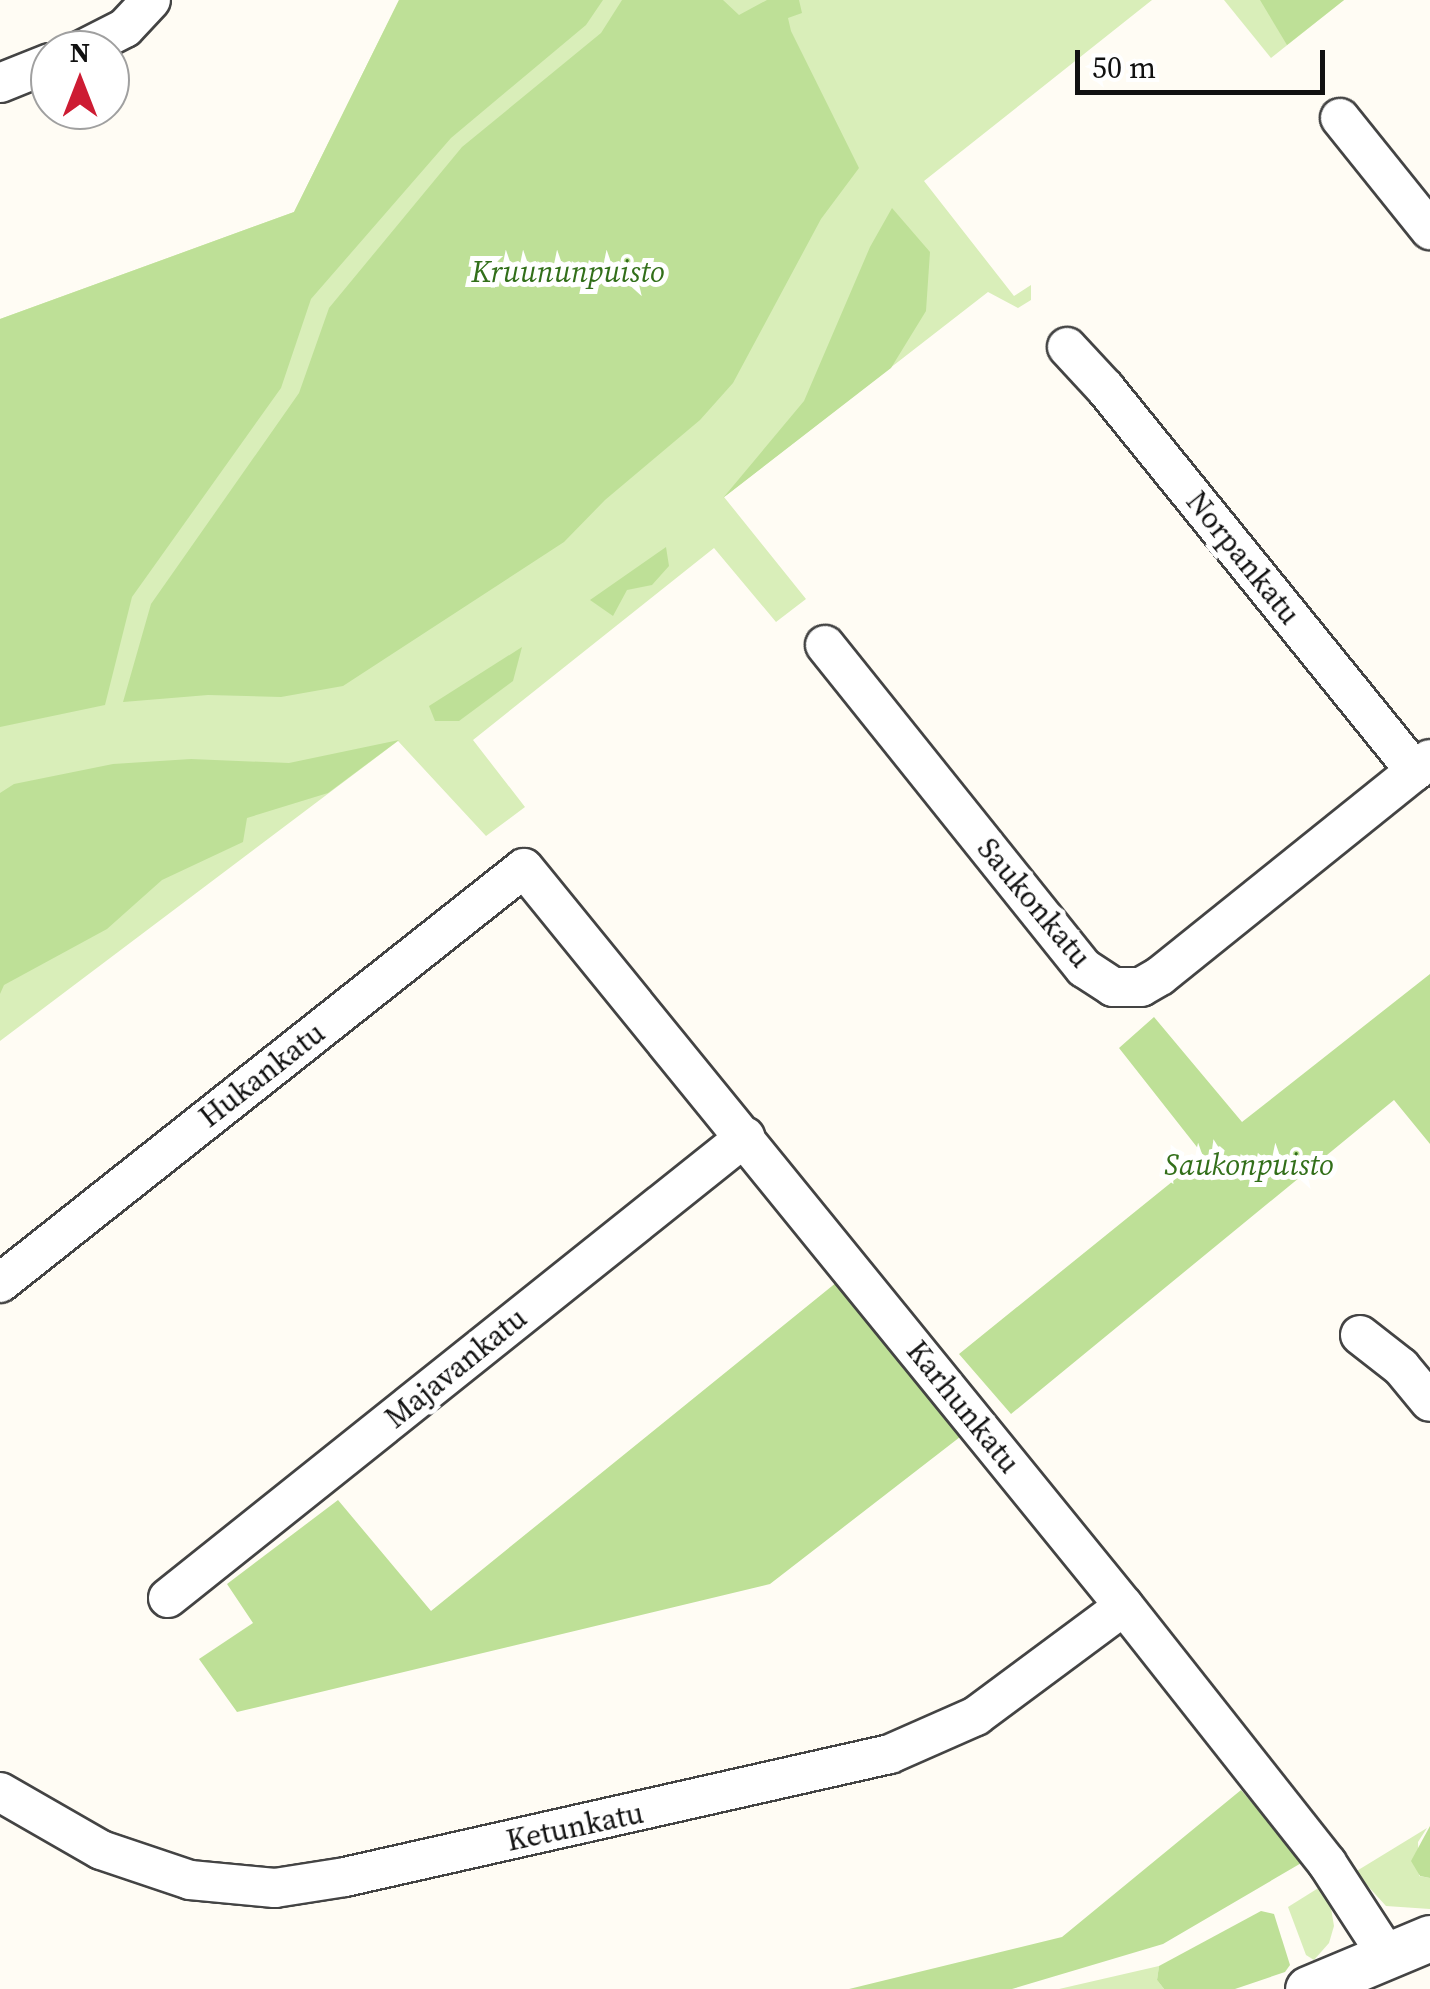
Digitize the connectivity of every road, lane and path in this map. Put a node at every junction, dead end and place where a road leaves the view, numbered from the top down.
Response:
1 (151, 0) edge
2 (121, 30) edge
3 (30, 71) edge
4 (0, 83) edge
5 (1340, 118) dead end
6 (1430, 230) edge
7 (1067, 346) dead end
8 (825, 646) dead end
9 (1422, 765) edge
10 (524, 868) joint
11 (745, 1137) junction
12 (0, 1283) edge
13 (1360, 1335) dead end
14 (1430, 1402) edge
15 (168, 1598) dead end
16 (1124, 1606) junction
17 (0, 1792) edge
18 (1430, 1938) edge
19 (1376, 1971) edge
20 (1308, 1989) edge

1 - 2 street
3 - 4 street
5 - 6 street
7 - 9 street, Norpankatu
8 - 9 street, Saukonkatu
10 - 11 street, Karhunkatu
10 - 12 street, Hukankatu
11 - 15 street, Majavankatu
11 - 16 street, Karhunkatu
13 - 14 street
16 - 17 street, Ketunkatu
16 - 19 street, Karhunkatu
18 - 19 street
19 - 20 street

